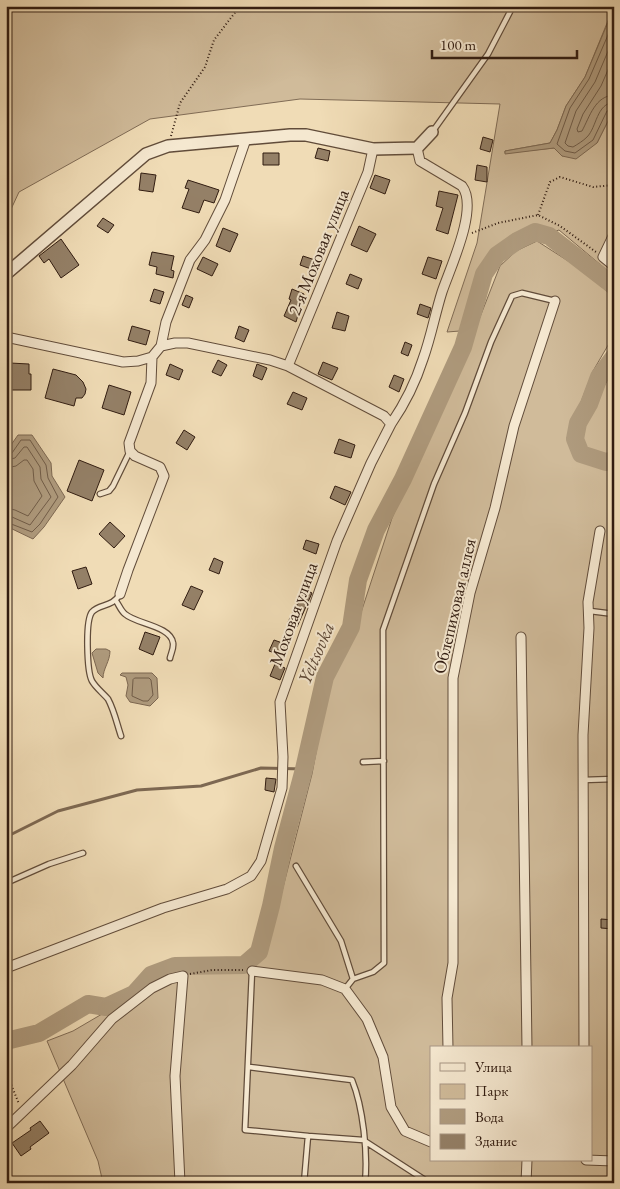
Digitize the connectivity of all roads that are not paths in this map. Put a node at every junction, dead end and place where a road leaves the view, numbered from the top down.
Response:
1 (513, 6) edge
2 (432, 132) joint
3 (246, 139) junction
4 (373, 148) junction
5 (418, 148) junction
6 (614, 234) edge
7 (614, 266) edge
8 (6, 274) edge
9 (555, 301) joint
10 (6, 337) edge
11 (161, 346) junction
12 (152, 357) junction
13 (288, 366) junction
14 (391, 424) junction
15 (130, 451) junction
16 (100, 494) dead end
17 (600, 531) dead end
18 (118, 598) junction
19 (590, 611) junction
20 (614, 614) edge
21 (521, 637) dead end
22 (170, 658) dead end
23 (121, 736) dead end
24 (384, 761) junction
25 (363, 762) dead end
26 (614, 779) edge
27 (583, 780) junction
28 (82, 853) dead end
29 (296, 866) dead end
30 (6, 883) edge
31 (6, 968) edge
32 (252, 971) joint
33 (353, 979) junction
34 (345, 989) junction
35 (448, 1046) edge
36 (528, 1046) edge
37 (584, 1046) edge
38 (249, 1067) junction
39 (6, 1128) edge
40 (308, 1136) junction
41 (364, 1140) junction
42 (430, 1142) edge
43 (592, 1160) edge
44 (614, 1161) edge
45 (527, 1162) edge
46 (428, 1182) edge
47 (180, 1183) edge
48 (304, 1183) edge
49 (366, 1183) edge
50 (458, 1183) edge
51 (526, 1183) edge

1 - 2 lane
2 - 5 street
3 - 4 street
3 - 8 street
3 - 11 street
4 - 5 street
4 - 13 street, 2-я Моховая улица
5 - 14 street, Моховая улица
6 - 7 street
9 - 24 lane
9 - 35 street, Облепиховая аллея
10 - 12 street
11 - 12 street
11 - 13 street
12 - 15 street
13 - 14 street
14 - 31 street, Моховая улица
15 - 16 lane
15 - 18 street
17 - 19 street
18 - 22 lane
18 - 23 lane
19 - 20 lane
19 - 27 street
21 - 36 street
24 - 25 lane
24 - 33 lane
26 - 27 lane
27 - 37 street
28 - 30 lane
29 - 33 lane
32 - 34 street
32 - 38 lane
33 - 34 lane
34 - 42 street
38 - 40 lane
38 - 41 lane
39 - 47 street
40 - 41 lane
40 - 48 lane
41 - 46 lane
41 - 49 lane
43 - 44 street
45 - 51 street
46 - 50 lane

